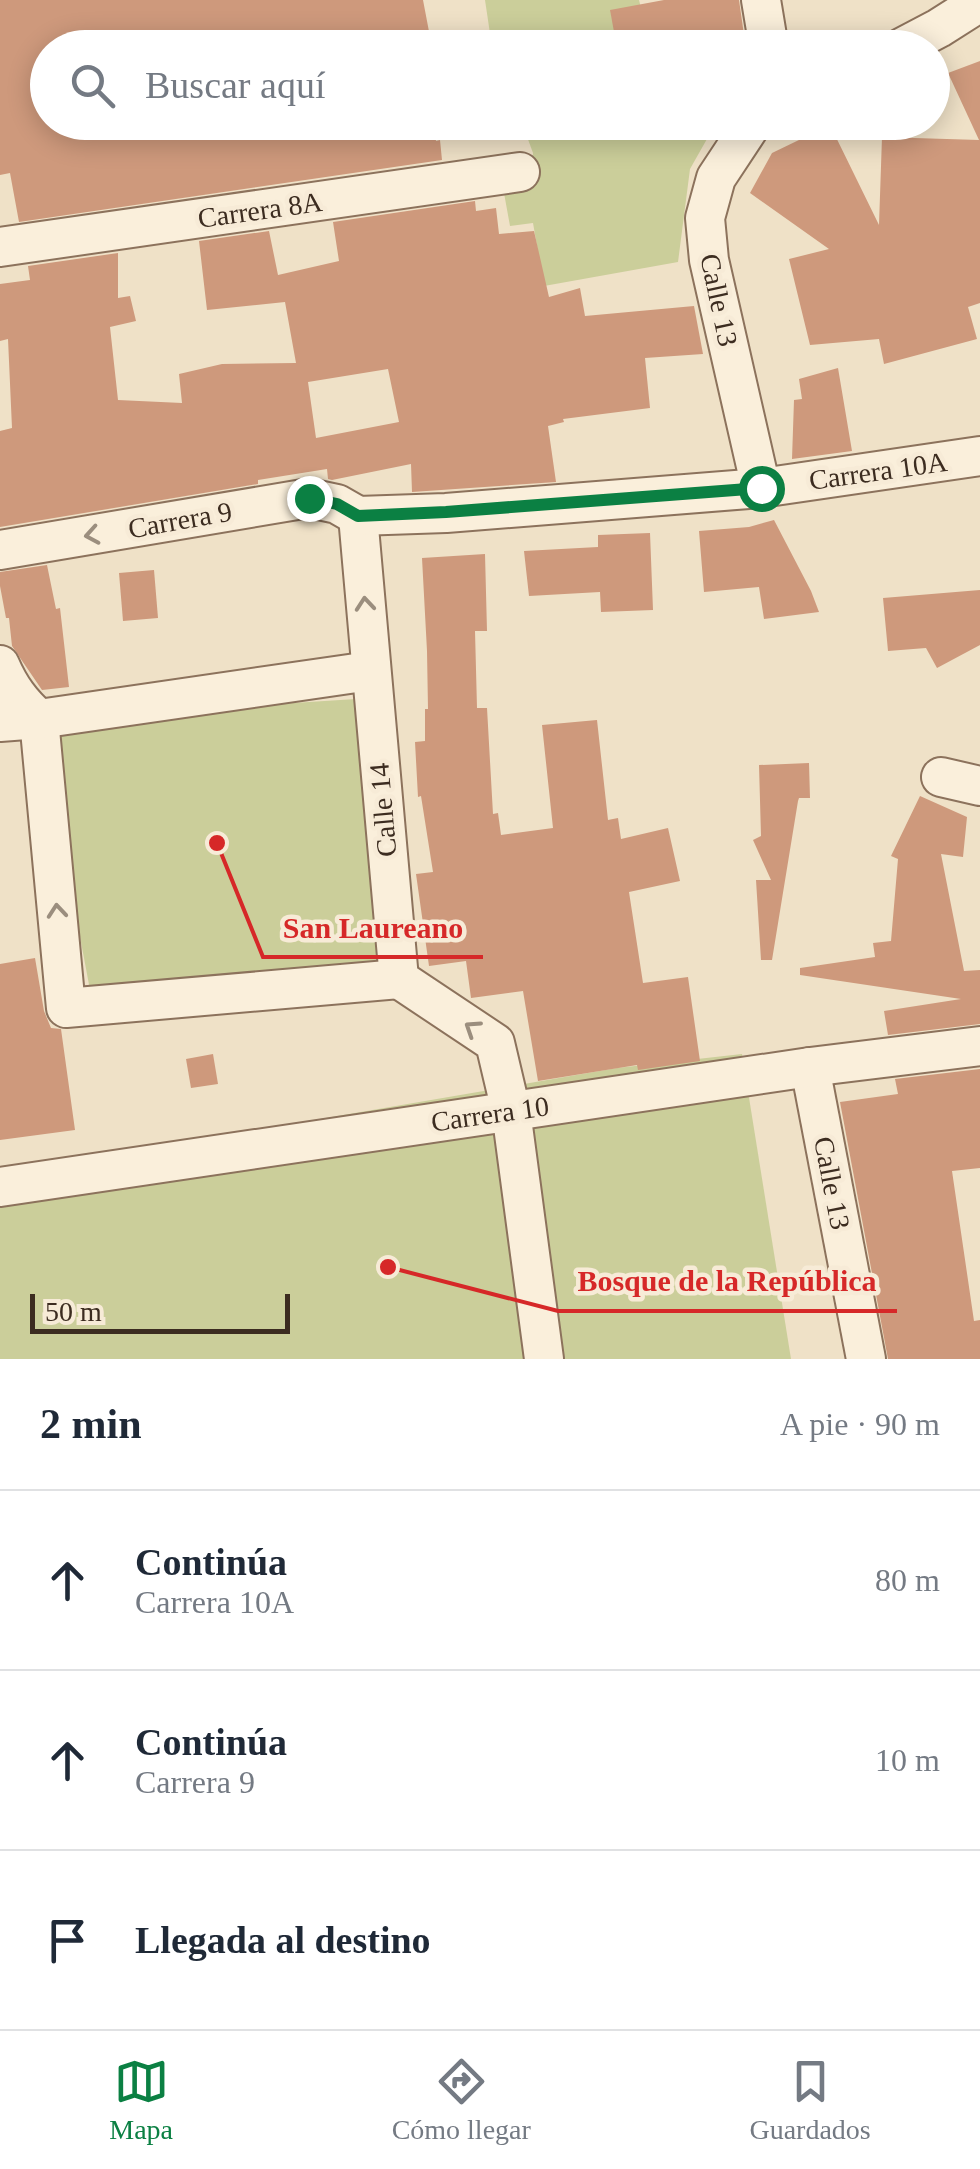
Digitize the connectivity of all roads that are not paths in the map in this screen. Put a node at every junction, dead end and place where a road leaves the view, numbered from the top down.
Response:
1 (760, 0) edge
2 (980, 2) edge
3 (766, 30) edge
4 (934, 30) edge
5 (741, 140) edge
6 (520, 172) dead end
7 (0, 248) edge
8 (980, 456) edge
9 (761, 488) junction
10 (358, 516) junction
11 (0, 550) edge
12 (0, 665) edge
13 (370, 671) junction
14 (39, 719) junction
15 (0, 722) edge
16 (941, 777) dead end
17 (980, 786) edge
18 (399, 979) junction
19 (980, 1046) edge
20 (810, 1067) junction
21 (511, 1111) junction
22 (0, 1187) edge
23 (544, 1359) edge
24 (866, 1359) edge

1 - 3 street
2 - 4 street
5 - 9 street, Calle 13
6 - 7 street, Carrera 8A
8 - 9 street, Carrera 10A
9 - 10 street, Carrera 10A
10 -> 11 street, Carrera 9
13 -> 10 street, Calle 14
12 - 14 street
13 - 14 street
13 - 18 street, Calle 14
14 - 15 street
18 -> 14 street
16 - 17 street
21 -> 18 street
19 - 20 street, Carrera 10
20 - 21 street, Carrera 10
20 - 24 street, Calle 13
21 - 22 street, Carrera 10
21 - 23 street

